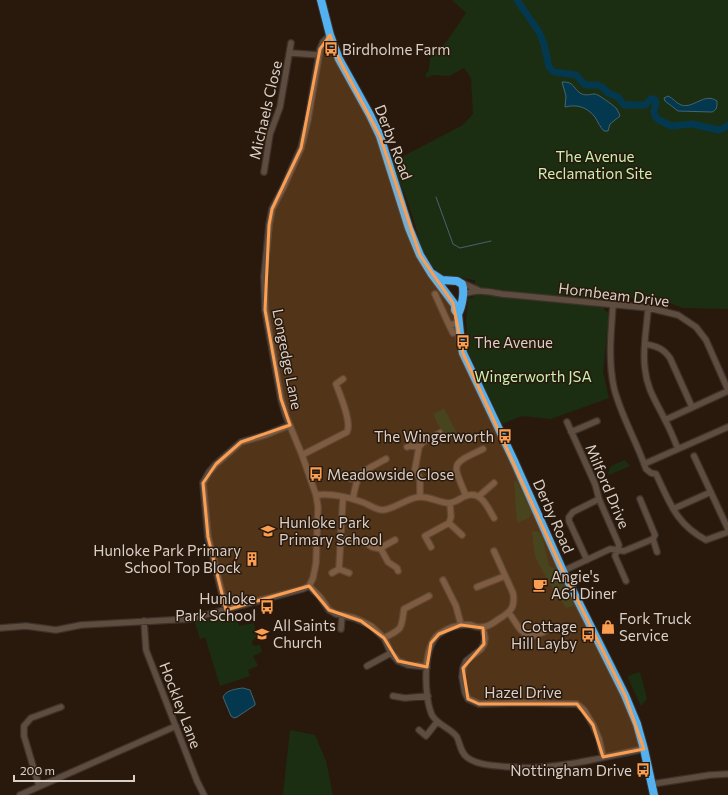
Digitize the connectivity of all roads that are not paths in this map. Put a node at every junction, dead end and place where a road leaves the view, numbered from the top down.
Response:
1 (321, 0) edge
2 (330, 35) junction
3 (291, 43) dead end
4 (290, 53) junction
5 (319, 55) junction
6 (264, 172) dead end
7 (431, 273) junction
8 (456, 282) junction
9 (478, 290) junction
10 (436, 294) dead end
11 (462, 295) junction
12 (448, 296) junction
13 (613, 305) junction
14 (648, 308) junction
15 (458, 314) junction
16 (459, 322) junction
17 (450, 324) junction
18 (453, 334) dead end
19 (644, 344) junction
20 (343, 379) dead end
21 (728, 390) edge
22 (692, 407) junction
23 (665, 420) junction
24 (597, 421) dead end
25 (567, 422) dead end
26 (290, 425) junction
27 (728, 427) edge
28 (571, 432) junction
29 (440, 433) dead end
30 (407, 447) dead end
31 (419, 447) junction
32 (483, 449) dead end
33 (678, 449) junction
34 (302, 454) junction
35 (694, 456) dead end
36 (386, 459) dead end
37 (644, 464) junction
38 (345, 477) dead end
39 (357, 480) junction
40 (494, 482) dead end
41 (711, 492) junction
42 (316, 495) junction
43 (466, 496) junction
44 (479, 496) junction
45 (343, 497) junction
46 (420, 497) junction
47 (353, 499) junction
48 (599, 499) junction
49 (640, 499) dead end
50 (450, 503) junction
51 (673, 509) junction
52 (494, 518) dead end
53 (449, 523) junction
54 (728, 530) edge
55 (462, 535) dead end
56 (425, 536) junction
57 (418, 538) dead end
58 (342, 539) junction
59 (653, 539) junction
60 (395, 540) dead end
61 (431, 547) dead end
62 (381, 549) junction
63 (618, 550) junction
64 (494, 551) dead end
65 (657, 552) dead end
66 (587, 560) junction
67 (339, 569) junction
68 (398, 571) dead end
69 (563, 571) junction
70 (332, 573) dead end
71 (349, 573) dead end
72 (505, 576) junction
73 (443, 580) dead end
74 (626, 581) dead end
75 (309, 586) junction
76 (477, 587) dead end
77 (429, 596) dead end
78 (226, 610) junction
79 (508, 613) junction
80 (342, 616) junction
81 (144, 621) junction
82 (461, 625) junction
83 (0, 628) edge
84 (483, 628) junction
85 (341, 630) dead end
86 (544, 632) dead end
87 (384, 638) junction
88 (391, 653) junction
89 (367, 666) dead end
90 (427, 668) junction
91 (393, 696) dead end
92 (428, 696) junction
93 (62, 707) dead end
94 (437, 722) junction
95 (176, 726) junction
96 (419, 730) dead end
97 (644, 749) junction
98 (603, 757) junction
99 (728, 774) edge
100 (652, 784) junction
101 (39, 786) junction
102 (20, 795) edge
103 (204, 795) edge
104 (654, 795) edge

1 - 2 highway, Derby Road
2 - 5 street, Longedge Lane
2 - 7 highway, Derby Road
3 - 4 street, Michaels Close
4 - 5 street, Michaels Close
4 - 6 street, Michaels Close
5 - 26 street, Longedge Lane
7 - 8 highway
7 - 12 highway, Derby Road
8 - 9 street, Hornbeam Drive
8 - 11 highway
8 - 12 highway
9 - 11 street, Hornbeam Drive
9 - 13 street, Hornbeam Drive
10 - 17 street
11 - 12 highway
11 - 15 highway, Derby Road
12 - 15 highway, Derby Road
13 - 14 street, Hornbeam Drive
13 - 37 street
14 - 19 street
14 - 21 street, Hornbeam Drive
15 - 16 highway, Derby Road
16 - 17 street
16 - 69 highway, Derby Road
17 - 18 street
19 - 22 street
19 - 23 street
20 - 34 street
21 - 22 street
22 - 23 street
23 - 33 street
24 - 28 street, Milford Drive
25 - 28 street, Milford Drive
26 - 34 street
26 - 78 street, Longedge Lane
27 - 33 street
28 - 48 street, Milford Drive
29 - 31 street
30 - 31 street
31 - 46 street
32 - 43 street
33 - 37 street
34 - 42 street
35 - 41 street
36 - 39 street
37 - 51 street
38 - 39 street
39 - 47 street
40 - 44 street
41 - 51 street
41 - 54 street
42 - 45 street
42 - 75 street
43 - 44 street
43 - 50 street
44 - 52 street
45 - 47 street
45 - 58 street
46 - 47 street
46 - 50 street
48 - 63 street, Milford Drive
48 - 66 street
49 - 59 street
50 - 53 street
51 - 54 street
53 - 55 street
53 - 56 street
56 - 57 street
56 - 61 street
58 - 62 street
58 - 67 street
59 - 63 street
59 - 65 street
60 - 62 street
62 - 68 street
63 - 66 street
63 - 74 street, Milford Drive
64 - 72 street
66 - 69 street
67 - 70 street
67 - 71 street
69 - 97 highway, Derby Road
72 - 76 street
72 - 79 street
73 - 82 street
75 - 78 street
75 - 80 street
77 - 87 street
78 - 81 street
79 - 84 street
79 - 86 street
80 - 85 street
80 - 87 street
81 - 83 street
81 - 95 street, Hockley Lane
82 - 84 street
82 - 90 street
84 - 98 street, Hazel Drive
87 - 88 street
88 - 89 street
88 - 90 street
90 - 92 street
91 - 92 street
92 - 94 street
93 - 101 street
94 - 96 street
94 - 98 street
95 - 101 street
95 - 103 street, Hockley Lane
97 - 98 street
97 - 100 highway, Derby Road
99 - 100 street
100 - 104 highway, Derby Road
101 - 102 street

